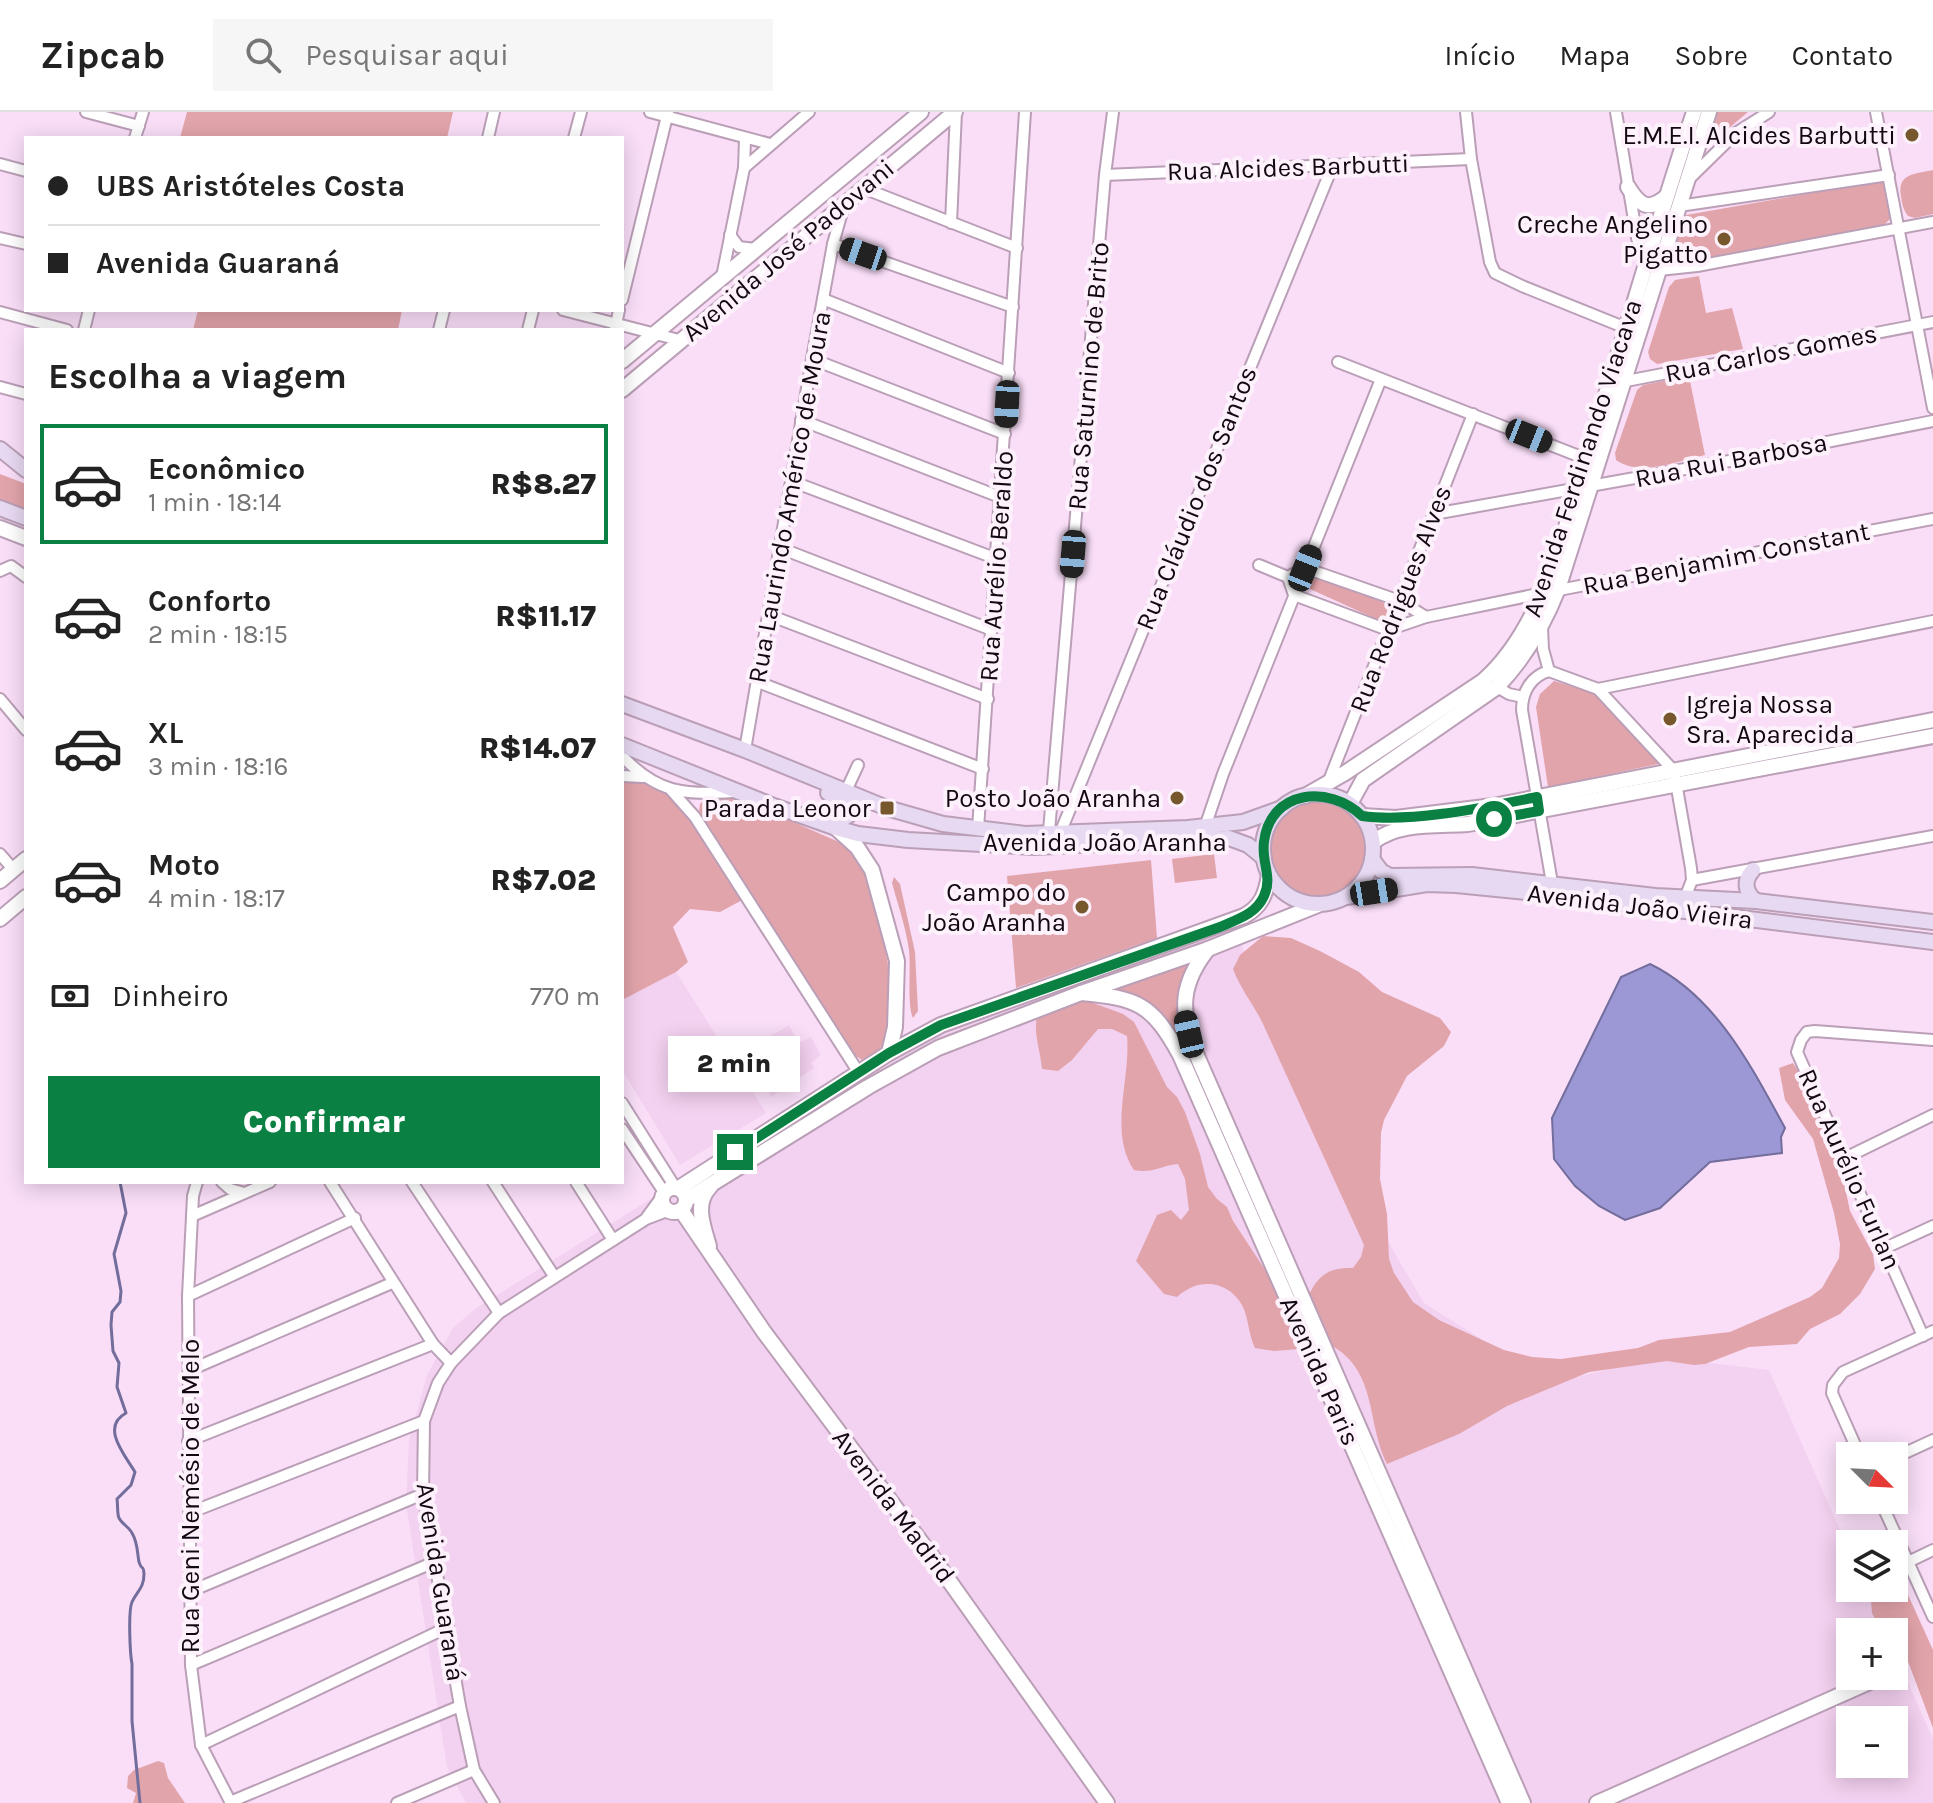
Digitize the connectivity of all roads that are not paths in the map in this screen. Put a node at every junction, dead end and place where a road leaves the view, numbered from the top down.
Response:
1 (86, 112) edge
2 (143, 112) edge
3 (494, 112) edge
4 (581, 112) edge
5 (650, 112) edge
6 (809, 112) edge
7 (921, 112) edge
8 (956, 112) edge
9 (1025, 112) edge
10 (1113, 112) edge
11 (1466, 112) edge
12 (1616, 112) edge
13 (1694, 112) edge
14 (1709, 112) edge
15 (1769, 112) edge
16 (1876, 112) edge
17 (668, 114) edge
18 (1758, 115) edge
19 (139, 126) junction
20 (136, 136) edge
21 (488, 136) edge
22 (575, 136) edge
23 (745, 139) junction
24 (770, 144) junction
25 (1471, 159) junction
26 (0, 164) edge
27 (1333, 165) junction
28 (744, 168) junction
29 (24, 170) edge
30 (1105, 175) junction
31 (1889, 175) junction
32 (1686, 181) junction
33 (1628, 187) junction
34 (863, 188) junction
35 (1666, 197) junction
36 (844, 204) junction
37 (1679, 206) junction
38 (1933, 222) edge
39 (951, 223) junction
40 (815, 228) junction
41 (1898, 228) junction
42 (730, 235) junction
43 (0, 238) edge
44 (24, 244) edge
45 (833, 244) junction
46 (1017, 248) junction
47 (755, 249) junction
48 (1652, 267) junction
49 (722, 277) junction
50 (624, 292) edge
51 (823, 299) junction
52 (1013, 307) junction
53 (0, 312) edge
54 (569, 312) edge
55 (1933, 322) edge
56 (1918, 325) junction
57 (615, 327) edge
58 (60, 328) edge
59 (1626, 328) junction
60 (624, 329) edge
61 (653, 335) junction
62 (679, 340) junction
63 (624, 359) edge
64 (812, 359) junction
65 (1338, 362) dead end
66 (1009, 373) junction
67 (1381, 379) junction
68 (1626, 381) junction
69 (1610, 383) junction
70 (0, 387) edge
71 (624, 388) edge
72 (24, 393) edge
73 (1933, 408) edge
74 (1473, 414) junction
75 (801, 420) junction
76 (1933, 421) edge
77 (1005, 434) junction
78 (0, 449) edge
79 (1592, 461) junction
80 (0, 463) edge
81 (24, 469) edge
82 (24, 470) edge
83 (791, 481) junction
84 (1584, 487) junction
85 (1000, 497) junction
86 (0, 508) edge
87 (1434, 514) junction
88 (24, 517) edge
89 (1933, 519) edge
90 (0, 528) edge
91 (24, 537) edge
92 (780, 548) junction
93 (997, 559) junction
94 (1259, 565) dead end
95 (1305, 568) junction
96 (0, 571) edge
97 (23, 574) edge
98 (1288, 577) junction
99 (1558, 589) junction
100 (1543, 593) junction
101 (1294, 595) junction
102 (1400, 601) junction
103 (769, 615) junction
104 (1426, 617) junction
105 (1933, 621) edge
106 (1542, 628) junction
107 (992, 630) junction
108 (1388, 630) junction
109 (1549, 671) junction
110 (758, 682) junction
111 (1497, 687) junction
112 (1598, 689) junction
113 (1523, 697) junction
114 (0, 699) edge
115 (988, 699) junction
116 (626, 708) edge
117 (1933, 720) edge
118 (24, 728) edge
119 (1933, 736) edge
120 (624, 746) edge
121 (745, 750) junction
122 (624, 758) edge
123 (858, 765) dead end
124 (983, 769) junction
125 (1674, 771) junction
126 (807, 774) junction
127 (624, 776) edge
128 (643, 777) junction
129 (1327, 785) junction
130 (1677, 787) junction
131 (671, 790) junction
132 (741, 791) junction
133 (846, 791) junction
134 (1053, 793) junction
135 (696, 794) junction
136 (1075, 794) junction
137 (1305, 796) junction
138 (1350, 804) junction
139 (1538, 804) junction
140 (774, 806) junction
141 (1282, 808) junction
142 (1362, 816) junction
143 (695, 817) junction
144 (1205, 827) junction
145 (836, 828) junction
146 (978, 829) junction
147 (1055, 831) junction
148 (1933, 836) edge
149 (1373, 842) junction
150 (0, 854) edge
151 (1264, 858) junction
152 (1372, 859) junction
153 (24, 861) edge
154 (13, 869) junction
155 (1753, 870) junction
156 (1269, 875) junction
157 (1692, 880) junction
158 (0, 881) edge
159 (1552, 883) junction
160 (1346, 897) junction
161 (1685, 898) junction
162 (24, 899) edge
163 (1756, 901) junction
164 (1318, 905) junction
165 (0, 919) edge
166 (1933, 922) edge
167 (1933, 942) edge
168 (1208, 949) junction
169 (1081, 993) junction
170 (897, 1001) junction
171 (915, 1037) junction
172 (1933, 1040) edge
173 (938, 1048) junction
174 (889, 1053) junction
175 (859, 1073) junction
176 (624, 1107) edge
177 (1933, 1115) edge
178 (624, 1132) edge
179 (1845, 1158) junction
180 (722, 1177) junction
181 (197, 1184) edge
182 (224, 1184) edge
183 (265, 1184) edge
184 (331, 1184) edge
185 (413, 1184) edge
186 (494, 1184) edge
187 (577, 1184) edge
188 (244, 1193) junction
189 (673, 1198) junction
190 (192, 1216) junction
191 (355, 1218) junction
192 (1933, 1226) edge
193 (613, 1240) junction
194 (1885, 1248) junction
195 (714, 1262) junction
196 (554, 1276) junction
197 (392, 1283) junction
198 (188, 1296) junction
199 (499, 1313) junction
200 (1928, 1334) edge
201 (433, 1344) junction
202 (451, 1363) junction
203 (190, 1370) junction
204 (1340, 1400) junction
205 (424, 1421) junction
206 (1933, 1440) edge
207 (188, 1441) junction
208 (1854, 1442) edge
209 (1908, 1452) edge
210 (423, 1494) junction
211 (189, 1513) junction
212 (1933, 1550) edge
213 (437, 1561) junction
214 (1908, 1562) joint
215 (191, 1591) junction
216 (1933, 1617) edge
217 (448, 1627) junction
218 (191, 1665) junction
219 (1851, 1690) edge
220 (460, 1706) junction
221 (201, 1745) junction
222 (474, 1770) junction
223 (230, 1803) edge
224 (397, 1803) edge
225 (494, 1803) edge
226 (1107, 1803) edge
227 (1509, 1803) edge
228 (1523, 1803) edge
229 (1597, 1803) edge

1 - 19 street
2 - 19 street
3 - 21 street
4 - 22 street
5 - 17 street
6 - 24 street
7 - 47 street, Avenida José Padovani
8 - 34 street, Avenida José Padovani
8 - 39 street
9 - 46 street, Rua Aurélio Beraldo
10 - 30 street, Rua Saturnino de Brito
11 - 25 street
12 - 33 street
13 - 35 street, Avenida Ferdinando Viacava
14 - 32 street, Avenida Ferdinando Viacava
15 - 18 street
16 - 31 street
17 - 23 street
17 - 50 street
18 - 32 street
19 - 20 street
23 - 24 street
23 - 28 street
24 - 28 street
25 - 27 street, Rua Alcides Barbutti
25 - 59 street
26 - 29 street
27 - 30 street, Rua Alcides Barbutti
27 - 136 street, Rua Cláudio dos Santos
28 - 42 street
30 - 134 street, Rua Saturnino de Brito
31 - 37 street
31 - 41 street
32 - 37 street, Avenida Ferdinando Viacava
33 - 35 street
33 - 48 street
34 - 36 street, Avenida José Padovani
34 - 39 street
35 - 48 street, Avenida Ferdinando Viacava
36 - 40 street, Avenida José Padovani
36 - 45 street, Rua Laurindo Américo de Moura
37 - 48 street, Avenida Ferdinando Viacava
38 - 41 street
39 - 46 street
40 - 45 street
40 - 62 street, Avenida José Padovani
41 - 48 street
41 - 56 street
42 - 47 street
42 - 49 street
43 - 44 street
45 - 51 street, Rua Laurindo Américo de Moura
45 - 52 street
46 - 52 street, Rua Aurélio Beraldo
47 - 49 street, Avenida José Padovani
48 - 59 street, Avenida Ferdinando Viacava
48 - 68 street, Avenida Ferdinando Viacava
49 - 61 street, Avenida José Padovani
51 - 64 street, Rua Laurindo Américo de Moura
51 - 66 street
52 - 66 street, Rua Aurélio Beraldo
53 - 58 street
54 - 57 street
55 - 56 street, Rua Carlos Gomes
56 - 68 street, Rua Carlos Gomes
56 - 73 street
59 - 69 street, Avenida Ferdinando Viacava
60 - 61 street
61 - 62 street
61 - 63 street, Avenida José Padovani
62 - 71 street, Avenida José Padovani
64 - 75 street, Rua Laurindo Américo de Moura
64 - 77 street
65 - 67 street
66 - 77 street, Rua Aurélio Beraldo
67 - 74 street
67 - 95 street
68 - 69 street, Rua Carlos Gomes
68 - 79 street, Avenida Ferdinando Viacava
69 - 79 street, Avenida Ferdinando Viacava
70 - 72 street
74 - 79 street
74 - 87 street, Rua Rodrigues Alves
75 - 83 street, Rua Laurindo Américo de Moura
75 - 85 street
76 - 84 street, Rua Rui Barbosa
77 - 85 street, Rua Aurélio Beraldo
78 - 81 main road
79 - 84 street, Avenida Ferdinando Viacava
80 - 82 main road
83 - 92 street, Rua Laurindo Américo de Moura
83 - 93 street
84 - 87 street, Rua Rui Barbosa
84 - 99 street, Avenida Ferdinando Viacava
84 - 100 street, Avenida Ferdinando Viacava
85 - 93 street, Rua Aurélio Beraldo
86 - 88 main road
87 - 102 street, Rua Rodrigues Alves
89 - 99 street, Rua Benjamim Constant
90 - 91 street
92 - 103 street, Rua Laurindo Américo de Moura
92 - 107 street
93 - 107 street, Rua Aurélio Beraldo
94 - 98 street
95 - 98 street
95 - 101 street
95 - 102 street
96 - 97 street
98 - 101 street
99 - 100 street, Rua Benjamim Constant
99 - 106 street, Avenida Ferdinando Viacava
100 - 104 street, Rua Benjamim Constant
100 - 129 street, Avenida Ferdinando Viacava
101 - 108 street
101 - 144 street
102 - 104 street
102 - 108 street, Rua Rodrigues Alves
103 - 110 street, Rua Laurindo Américo de Moura
103 - 115 street
104 - 108 street, Rua Benjamim Constant
105 - 112 street
106 - 109 street
106 - 111 street, Avenida Ferdinando Viacava
107 - 115 street, Rua Aurélio Beraldo
108 - 129 street, Rua Rodrigues Alves
109 - 112 street
109 - 113 street
110 - 121 street, Rua Laurindo Américo de Moura
110 - 124 street
111 - 113 street
111 - 138 street, Avenida Ferdinando Viacava
112 - 125 street
113 - 139 street
114 - 118 street
115 - 124 street, Rua Aurélio Beraldo
116 - 121 main road, Avenida João Aranha
117 - 125 street
119 - 130 street
120 - 132 main road, Avenida João Aranha
121 - 126 main road, Avenida João Aranha
122 - 128 street
123 - 133 street
124 - 146 street, Rua Aurélio Beraldo
125 - 130 street
125 - 139 street
126 - 133 main road, Avenida João Aranha
126 - 140 main road
127 - 128 street
128 - 131 street
129 - 137 street, Avenida Ferdinando Viacava
130 - 139 street
130 - 157 street
131 - 135 street
131 - 143 street
132 - 135 street
132 - 140 main road, Avenida João Aranha
133 - 146 main road, Avenida João Aranha
134 - 136 street
134 - 147 street, Rua Saturnino de Brito
135 - 143 street
136 - 147 street, Rua Cláudio dos Santos
137 - 138 main road
137 - 141 main road
138 - 142 main road
139 - 142 street
139 - 149 street
139 - 159 street
140 - 145 main road, Avenida João Aranha
141 - 144 main road, Avenida João Aranha
141 - 151 main road
142 - 149 main road
143 - 175 street
144 - 147 main road, Avenida João Aranha
145 - 151 main road, Avenida João Aranha
145 - 170 street
146 - 147 main road, Avenida João Aranha
148 - 155 street
149 - 152 main road
150 - 154 street
151 - 156 main road
152 - 159 main road, Avenida João Vieira
152 - 160 main road
153 - 154 street
154 - 158 street
155 - 157 street
155 - 163 main road
156 - 164 main road
156 - 171 street, Avenida Guaraná
157 - 161 street
159 - 161 main road, Avenida João Vieira
160 - 164 main road
160 - 167 main road, Avenida João Vieira
161 - 163 main road, Avenida João Vieira
162 - 165 street
163 - 166 main road, Avenida João Vieira
164 - 168 street, Avenida Guaraná
168 - 169 street, Avenida Guaraná
168 - 204 street, Avenida Paris
169 - 173 street, Avenida Guaraná
169 - 204 street, Avenida Paris
170 - 171 street
170 - 174 street
171 - 173 street
171 - 174 street, Avenida Guaraná
172 - 179 street, Rua Aurélio Furlan
173 - 180 street, Avenida Guaraná
174 - 175 street, Avenida Guaraná
175 - 189 street, Avenida Guaraná
176 - 189 street, Avenida Madrid
177 - 179 street
178 - 189 street, Avenida Madrid
179 - 194 street, Rua Aurélio Furlan
180 - 189 street, Avenida Guaraná
180 - 195 street
181 - 190 street, Rua Geni Nemésio de Melo
182 - 188 street
183 - 188 street
184 - 191 street
185 - 199 street
186 - 196 street
187 - 193 street
188 - 190 street
189 - 193 street, Avenida Guaraná
189 - 195 street, Avenida Madrid
190 - 198 street, Rua Geni Nemésio de Melo
191 - 197 street
191 - 198 street
192 - 194 street
193 - 196 street, Avenida Guaraná
194 - 200 street, Rua Aurélio Furlan
195 - 226 street, Avenida Madrid
196 - 199 street, Avenida Guaraná
197 - 201 street
197 - 203 street
198 - 203 street, Rua Geni Nemésio de Melo
199 - 202 street, Avenida Guaraná
200 - 208 street
201 - 202 street
201 - 207 street
202 - 205 street, Avenida Guaraná
203 - 207 street, Rua Geni Nemésio de Melo
204 - 227 street, Avenida Paris
204 - 228 street, Avenida Paris
205 - 210 street, Avenida Guaraná
205 - 211 street
206 - 209 street
207 - 211 street, Rua Geni Nemésio de Melo
210 - 213 street, Avenida Guaraná
210 - 215 street
211 - 215 street, Rua Geni Nemésio de Melo
212 - 214 street
213 - 217 street, Avenida Guaraná
213 - 218 street
214 - 216 street
215 - 218 street, Rua Geni Nemésio de Melo
217 - 220 street, Avenida Guaraná
217 - 221 street
218 - 221 street, Rua Geni Nemésio de Melo
219 - 229 street
220 - 222 street, Avenida Guaraná
220 - 223 street
221 - 223 street, Rua Geni Nemésio de Melo
222 - 224 street
222 - 225 street, Avenida Guaraná

